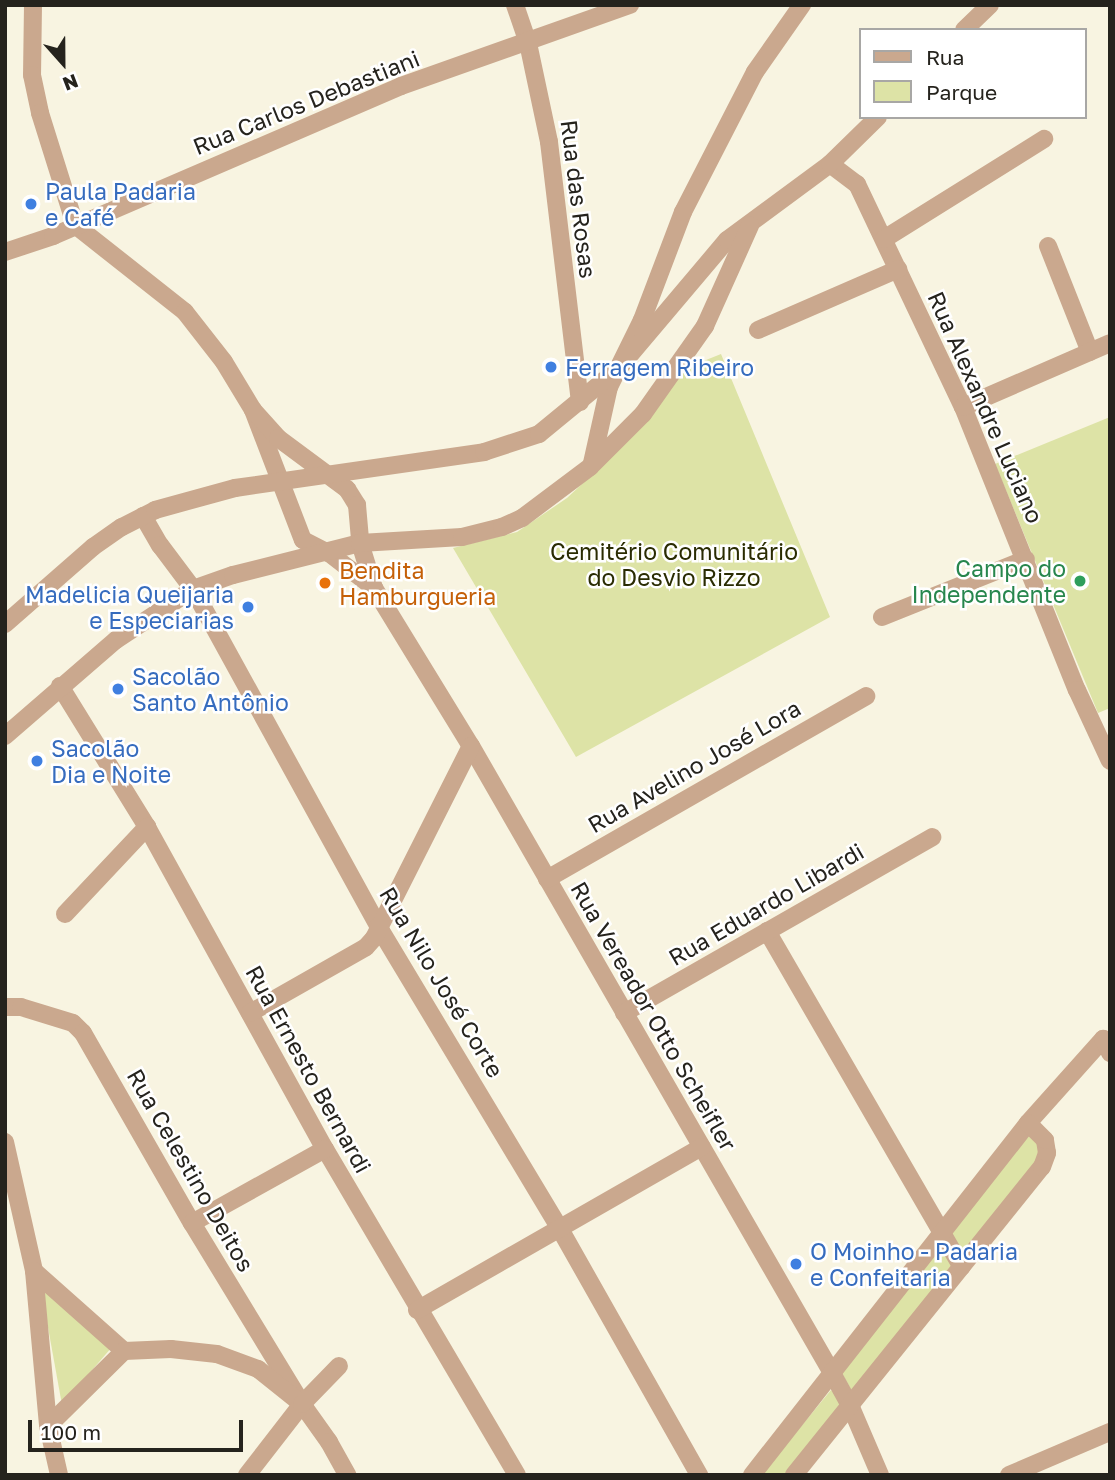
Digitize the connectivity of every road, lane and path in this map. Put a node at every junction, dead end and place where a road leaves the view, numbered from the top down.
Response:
1 (33, 5) edge
2 (515, 5) edge
3 (630, 5) edge
4 (802, 5) edge
5 (990, 5) edge
6 (966, 28) edge
7 (528, 43) junction
8 (876, 119) edge
9 (1044, 139) dead end
10 (830, 164) junction
11 (752, 221) junction
12 (75, 225) junction
13 (884, 239) junction
14 (1048, 246) dead end
15 (8, 254) edge
16 (898, 269) junction
17 (758, 330) dead end
18 (1110, 343) edge
19 (1090, 352) junction
20 (574, 359) junction
21 (618, 369) junction
22 (584, 399) junction
23 (963, 407) junction
24 (253, 410) junction
25 (593, 460) junction
26 (324, 475) junction
27 (282, 482) junction
28 (143, 516) junction
29 (360, 543) junction
30 (329, 553) junction
31 (1026, 559) junction
32 (373, 588) junction
33 (193, 589) junction
34 (882, 617) dead end
35 (5, 624) edge
36 (60, 686) junction
37 (866, 696) dead end
38 (5, 736) edge
39 (471, 746) junction
40 (1110, 761) edge
41 (147, 827) junction
42 (932, 837) dead end
43 (547, 878) junction
44 (65, 914) dead end
45 (378, 926) junction
46 (767, 931) junction
47 (5, 1007) edge
48 (250, 1013) junction
49 (624, 1013) junction
50 (1107, 1042) edge
51 (1028, 1123) junction
52 (5, 1142) edge
53 (702, 1147) junction
54 (324, 1149) junction
55 (192, 1223) junction
56 (560, 1229) junction
57 (942, 1230) junction
58 (962, 1267) junction
59 (34, 1271) junction
60 (418, 1310) junction
61 (124, 1351) junction
62 (340, 1366) dead end
63 (832, 1373) junction
64 (302, 1404) junction
65 (850, 1405) junction
66 (48, 1426) junction
67 (1110, 1433) edge
68 (59, 1475) edge
69 (247, 1475) edge
70 (347, 1475) edge
71 (517, 1475) edge
72 (699, 1475) edge
73 (752, 1475) edge
74 (794, 1475) edge
75 (880, 1475) edge
76 (1009, 1475) edge

1 - 12 street
2 - 7 street, Rua das Rosas
3 - 7 street, Rua Carlos Debastiani
4 - 21 street
5 - 6 street
7 - 12 street, Rua Carlos Debastiani
7 - 20 street, Rua das Rosas
8 - 10 street
9 - 13 street
10 - 11 street
10 - 13 street, Rua Alexandre Luciano
11 - 21 street
11 - 25 street
12 - 15 street, Rua Carlos Debastiani
12 - 24 street
13 - 16 street, Rua Alexandre Luciano
14 - 19 street
16 - 17 street
16 - 23 street, Rua Alexandre Luciano
18 - 19 street
19 - 23 street
20 - 21 street
20 - 22 street, Rua das Rosas
21 - 22 street
21 - 25 street
22 - 25 street, Rua das Rosas
22 - 26 street
23 - 31 street, Rua Alexandre Luciano
24 - 26 street, Rua Vereador Otto Scheifler
24 - 27 street, Rua Vereador Otto Scheifler
25 - 29 street
26 - 27 street
26 - 29 street, Rua Vereador Otto Scheifler
27 - 28 street
27 - 30 street, Rua Vereador Otto Scheifler
28 - 33 street, Rua Nilo José Corte
28 - 35 street
29 - 30 street
29 - 32 street, Rua Vereador Otto Scheifler
30 - 32 street, Rua Vereador Otto Scheifler
30 - 33 street
31 - 34 street
31 - 40 street, Rua Alexandre Luciano
32 - 39 street, Rua Vereador Otto Scheifler
33 - 36 street
33 - 45 street, Rua Nilo José Corte
36 - 38 street
36 - 41 street, Rua Ernesto Bernardi
37 - 43 street, Rua Avelino José Lora
39 - 43 street, Rua Vereador Otto Scheifler
39 - 45 street
41 - 44 street
41 - 48 street, Rua Ernesto Bernardi
42 - 46 street, Rua Eduardo Libardi
43 - 49 street, Rua Vereador Otto Scheifler
45 - 48 street
45 - 56 street, Rua Nilo José Corte
46 - 49 street, Rua Eduardo Libardi
46 - 57 street
47 - 55 street, Rua Celestino Deitos
48 - 54 street, Rua Ernesto Bernardi
49 - 53 street, Rua Vereador Otto Scheifler
50 - 51 street
51 - 57 street
51 - 58 street
52 - 59 street
53 - 56 street
53 - 63 street, Rua Vereador Otto Scheifler
54 - 55 street
54 - 60 street, Rua Ernesto Bernardi
55 - 64 street, Rua Celestino Deitos
56 - 60 street
56 - 72 street, Rua Nilo José Corte
57 - 58 street
57 - 63 street
58 - 65 street
59 - 61 street
59 - 66 street
60 - 71 street, Rua Ernesto Bernardi
61 - 64 street, Rua Celestino Deitos
61 - 66 street
62 - 64 street
63 - 65 street, Rua Vereador Otto Scheifler
63 - 73 street
64 - 69 street
64 - 70 street, Rua Celestino Deitos
65 - 74 street
65 - 75 street, Rua Vereador Otto Scheifler
66 - 68 street
67 - 76 street

